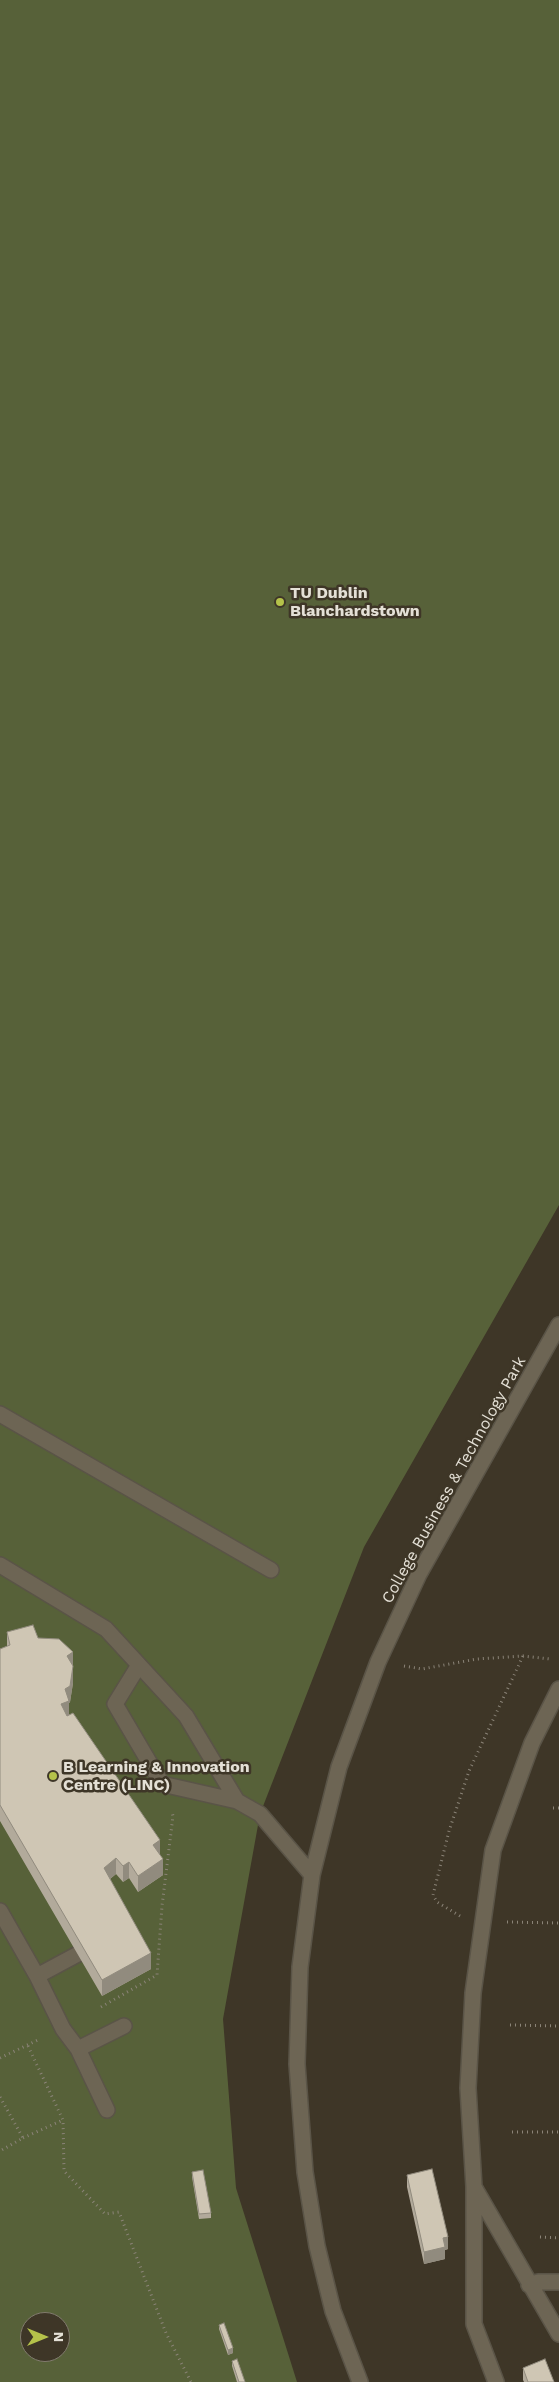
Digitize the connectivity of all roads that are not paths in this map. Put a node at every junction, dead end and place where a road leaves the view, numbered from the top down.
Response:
1 (559, 1325) edge
2 (0, 1414) edge
3 (0, 1565) edge
4 (270, 1570) dead end
5 (139, 1665) junction
6 (559, 1689) edge
7 (237, 1801) junction
8 (312, 1874) junction
9 (0, 1911) edge
10 (78, 1954) edge
11 (37, 1976) junction
12 (124, 2026) dead end
13 (78, 2049) junction
14 (107, 2110) dead end
15 (474, 2187) junction
16 (559, 2282) edge
17 (529, 2285) junction
18 (559, 2334) edge
19 (360, 2382) edge
20 (496, 2382) edge

1 - 8 lane, College Business & Technology Park
2 - 4 lane
3 - 5 lane
5 - 7 lane
5 - 7 lane
6 - 15 lane
7 - 8 lane
8 - 19 lane, College Business & Technology Park
9 - 11 lane
10 - 11 lane
11 - 13 lane
12 - 13 lane
13 - 14 lane
15 - 17 lane
15 - 20 lane
16 - 17 lane
17 - 18 lane

